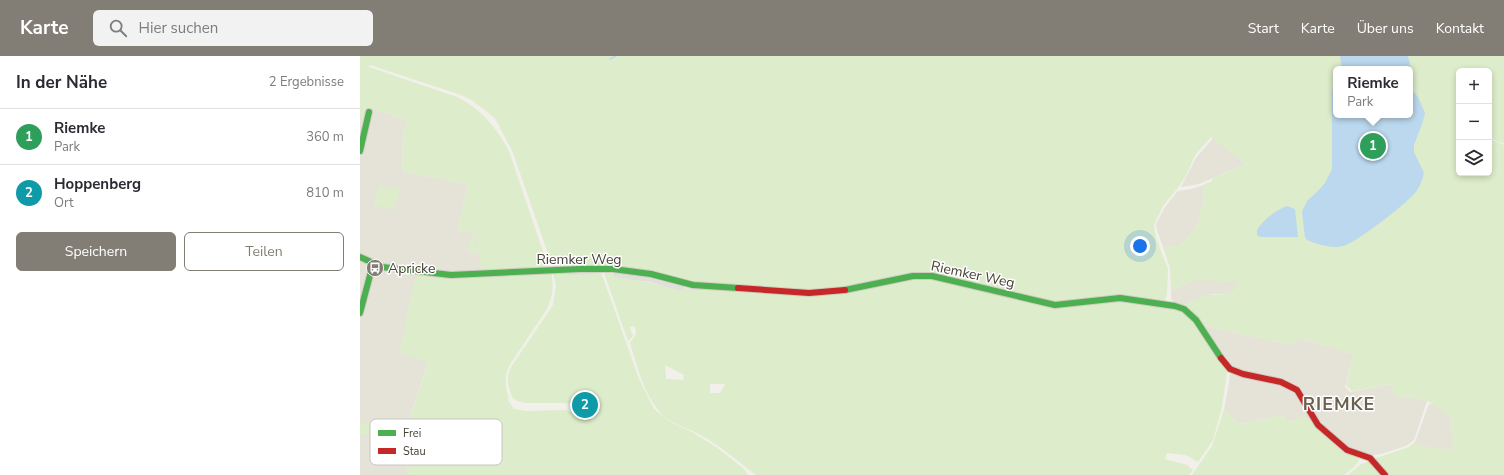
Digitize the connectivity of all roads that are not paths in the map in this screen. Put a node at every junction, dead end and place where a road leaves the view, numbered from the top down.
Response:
1 (369, 112) dead end
2 (360, 151) edge
3 (360, 257) edge
4 (373, 264) junction
5 (360, 313) edge
6 (1385, 475) edge

1 - 2 street
3 - 4 street
4 - 5 street
4 - 6 street, Riemker Weg

